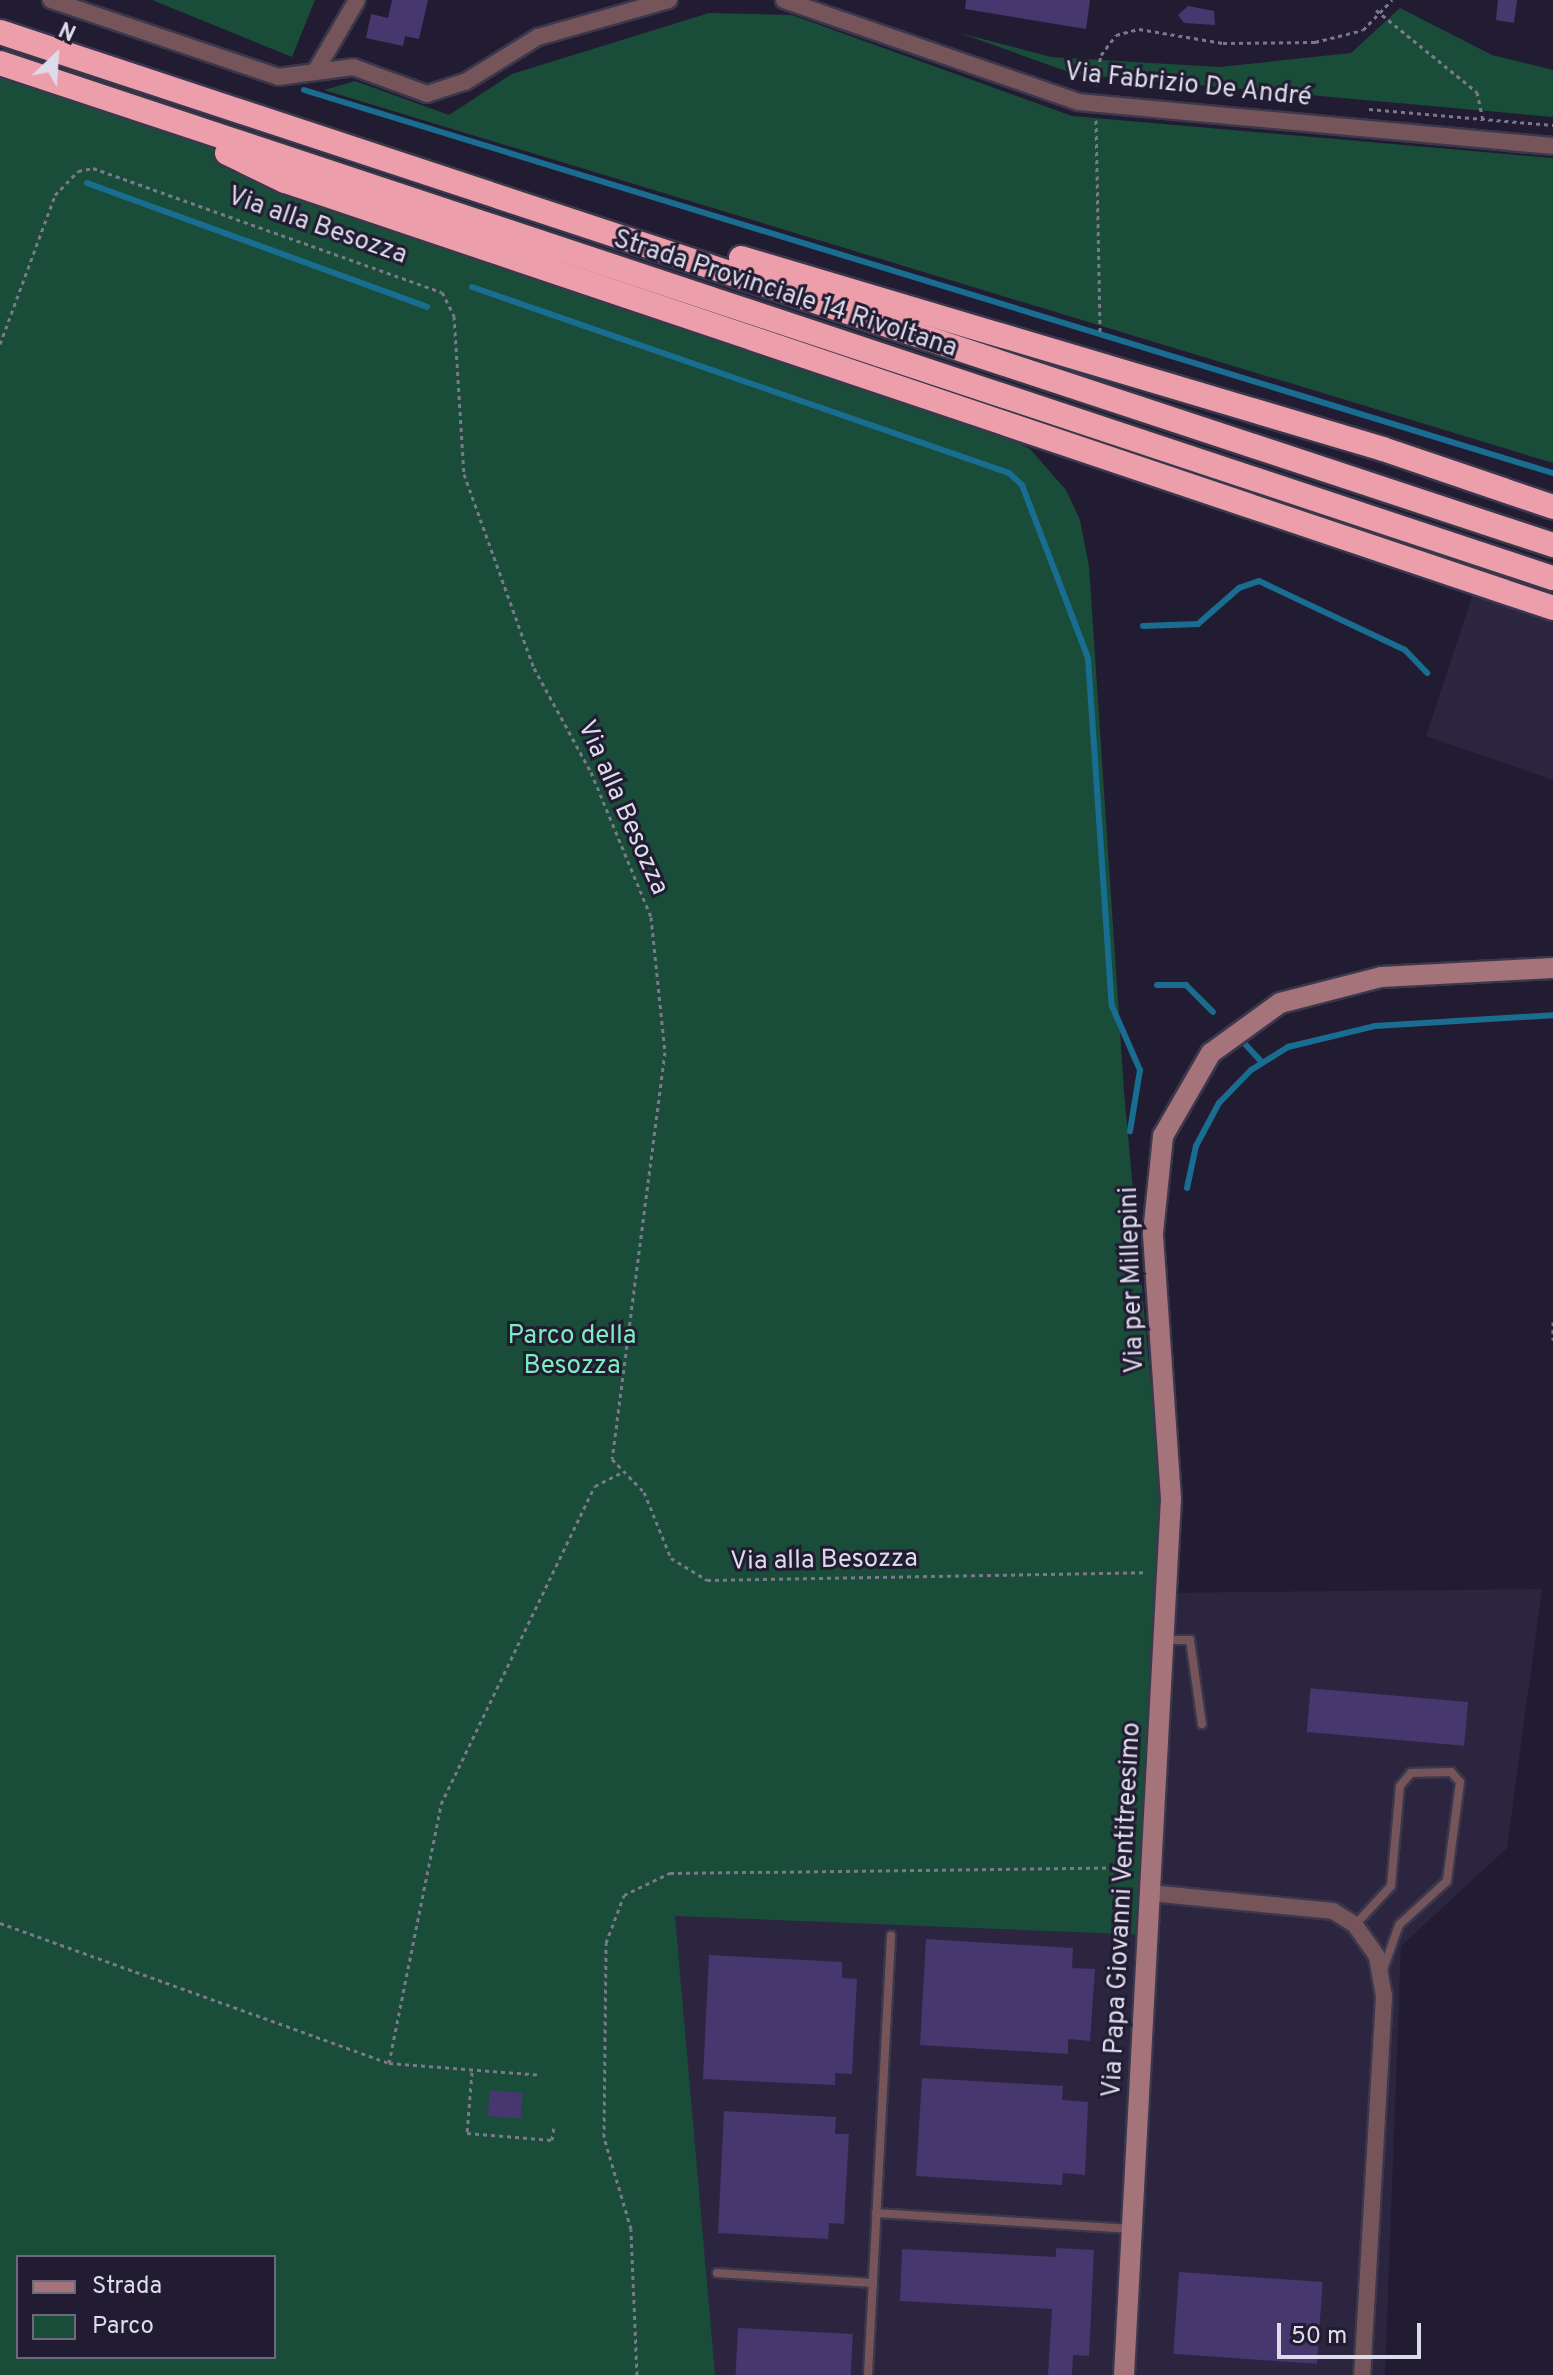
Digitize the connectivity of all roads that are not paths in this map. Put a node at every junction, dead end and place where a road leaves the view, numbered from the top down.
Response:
1 (51, 0) edge
2 (357, 0) edge
3 (669, 0) edge
4 (784, 0) edge
5 (0, 15) edge
6 (0, 32) edge
7 (0, 63) edge
8 (315, 72) junction
9 (127, 105) junction
10 (1553, 146) edge
11 (1553, 507) edge
12 (1553, 545) edge
13 (1553, 578) edge
14 (1553, 608) edge
15 (1553, 968) edge
16 (1166, 1583) joint
17 (1165, 1640) junction
18 (1202, 1724) dead end
19 (1150, 1893) junction
20 (1355, 1925) junction
21 (891, 1936) dead end
22 (1382, 1975) junction
23 (876, 2213) junction
24 (1131, 2229) junction
25 (717, 2273) dead end
26 (873, 2283) junction
27 (868, 2375) edge
28 (1124, 2375) edge
29 (1362, 2375) edge

1 - 8 street
2 - 8 street
3 - 8 street
4 - 10 street, Via Fabrizio De André
5 - 11 highway
6 - 12 highway, Strada Provinciale 14 Rivoltana
7 - 9 highway, Strada Provinciale 14 Rivoltana
9 - 13 highway, Strada Provinciale 14 Rivoltana
9 - 14 highway
15 - 16 street, Via per Millepini
16 - 17 street, Via Papa Giovanni Ventitreesimo
17 - 18 lane
17 - 19 street, Via Papa Giovanni Ventitreesimo
19 - 20 street
19 - 24 street, Via Papa Giovanni Ventitreesimo
20 - 22 street
20 - 22 lane
21 - 23 lane
22 - 29 street
23 - 24 lane
23 - 26 lane
24 - 28 street, Via Papa Giovanni Ventitreesimo
25 - 26 lane
26 - 27 lane

